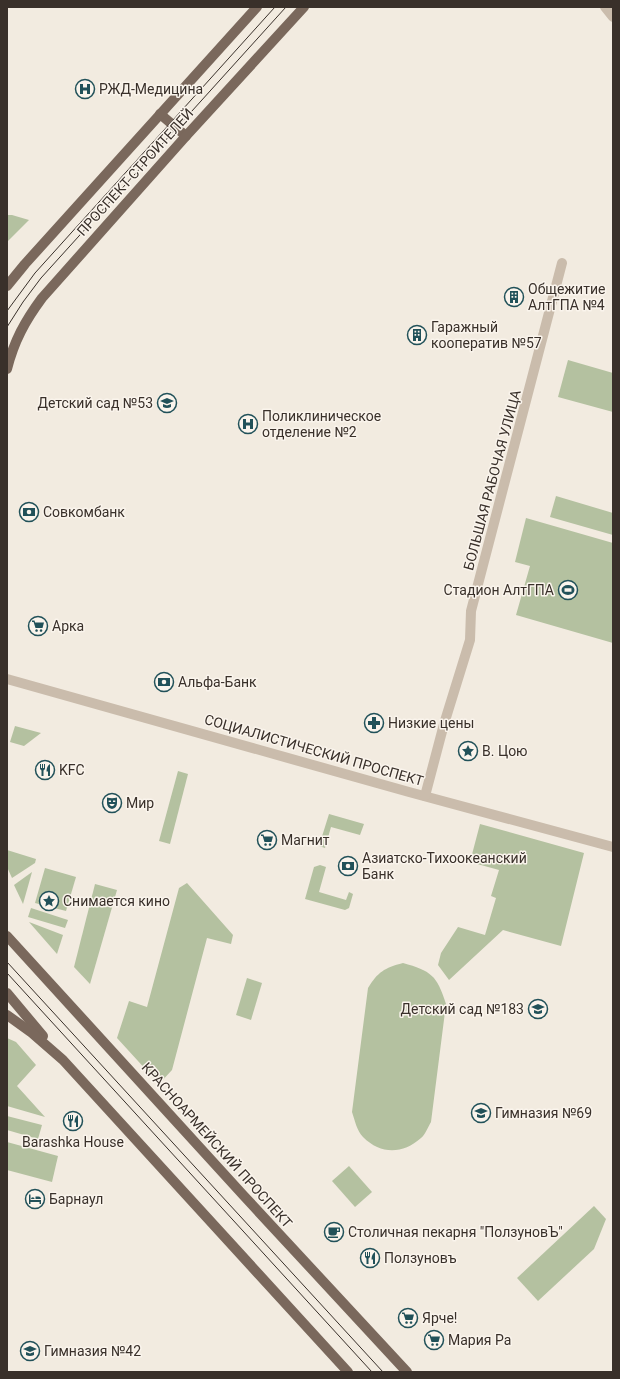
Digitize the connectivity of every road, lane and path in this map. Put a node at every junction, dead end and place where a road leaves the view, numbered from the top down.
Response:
1 (257, 7) edge
2 (304, 7) edge
3 (605, 7) edge
4 (613, 17) edge
5 (160, 114) junction
6 (186, 136) junction
7 (562, 263) dead end
8 (7, 286) edge
9 (7, 369) edge
10 (7, 679) edge
11 (425, 796) junction
12 (613, 847) edge
13 (7, 936) edge
14 (7, 993) edge
15 (7, 1015) edge
16 (63, 1060) junction
17 (348, 1372) edge
18 (407, 1372) edge

1 - 5 main road, ПРОСПЕКТ СТРОИТЕЛЕЙ
2 - 6 main road, ПРОСПЕКТ СТРОИТЕЛЕЙ
3 - 4 street
5 - 6 main road
5 - 8 main road, ПРОСПЕКТ СТРОИТЕЛЕЙ
6 - 9 main road, ПРОСПЕКТ СТРОИТЕЛЕЙ
7 - 11 street, БОЛЬШАЯ РАБОЧАЯ УЛИЦА
10 - 11 street, СОЦИАЛИСТИЧЕСКИЙ ПРОСПЕКТ
11 - 12 street, СОЦИАЛИСТИЧЕСКИЙ ПРОСПЕКТ
13 - 18 main road, КРАСНОАРМЕЙСКИЙ ПРОСПЕКТ
14 - 16 main road
15 - 16 main road
16 - 17 main road

